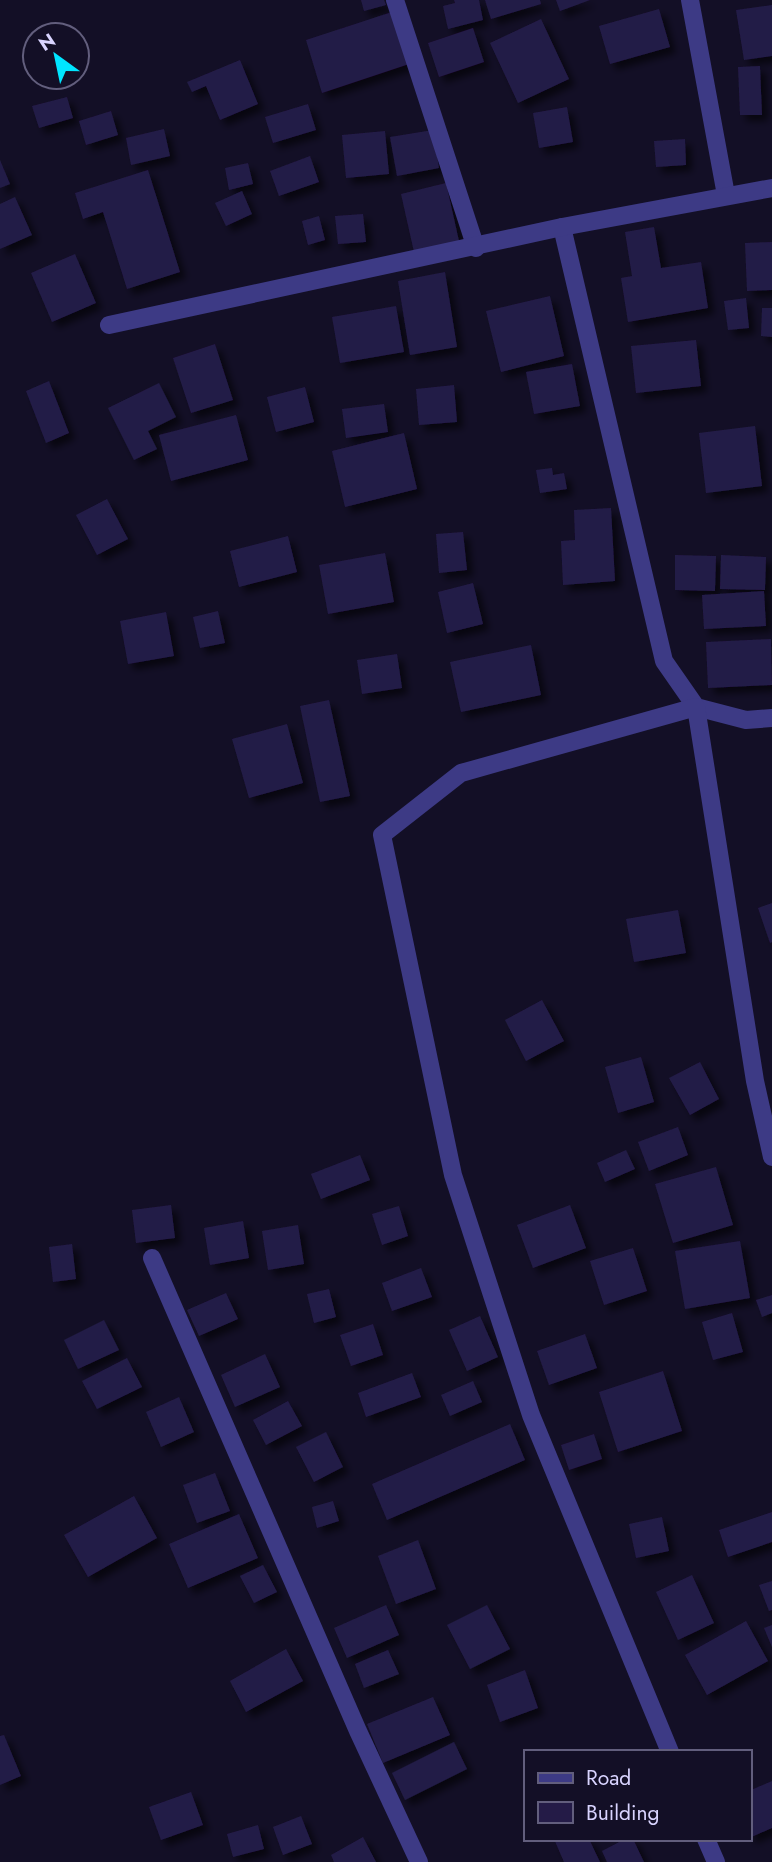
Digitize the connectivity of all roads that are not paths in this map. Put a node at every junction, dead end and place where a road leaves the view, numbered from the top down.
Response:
1 (395, 0) edge
2 (690, 0) edge
3 (772, 188) edge
4 (726, 195) junction
5 (562, 227) junction
6 (476, 248) junction
7 (109, 325) dead end
8 (696, 707) junction
9 (772, 718) edge
10 (772, 1157) edge
11 (152, 1258) dead end
12 (669, 1750) edge
13 (707, 1841) edge
14 (419, 1862) edge
15 (716, 1862) edge

1 - 6 street
2 - 4 street
3 - 4 street
4 - 5 street
5 - 6 street
5 - 8 street
6 - 7 street
8 - 9 street
8 - 10 street
8 - 12 street
11 - 14 street
13 - 15 street

